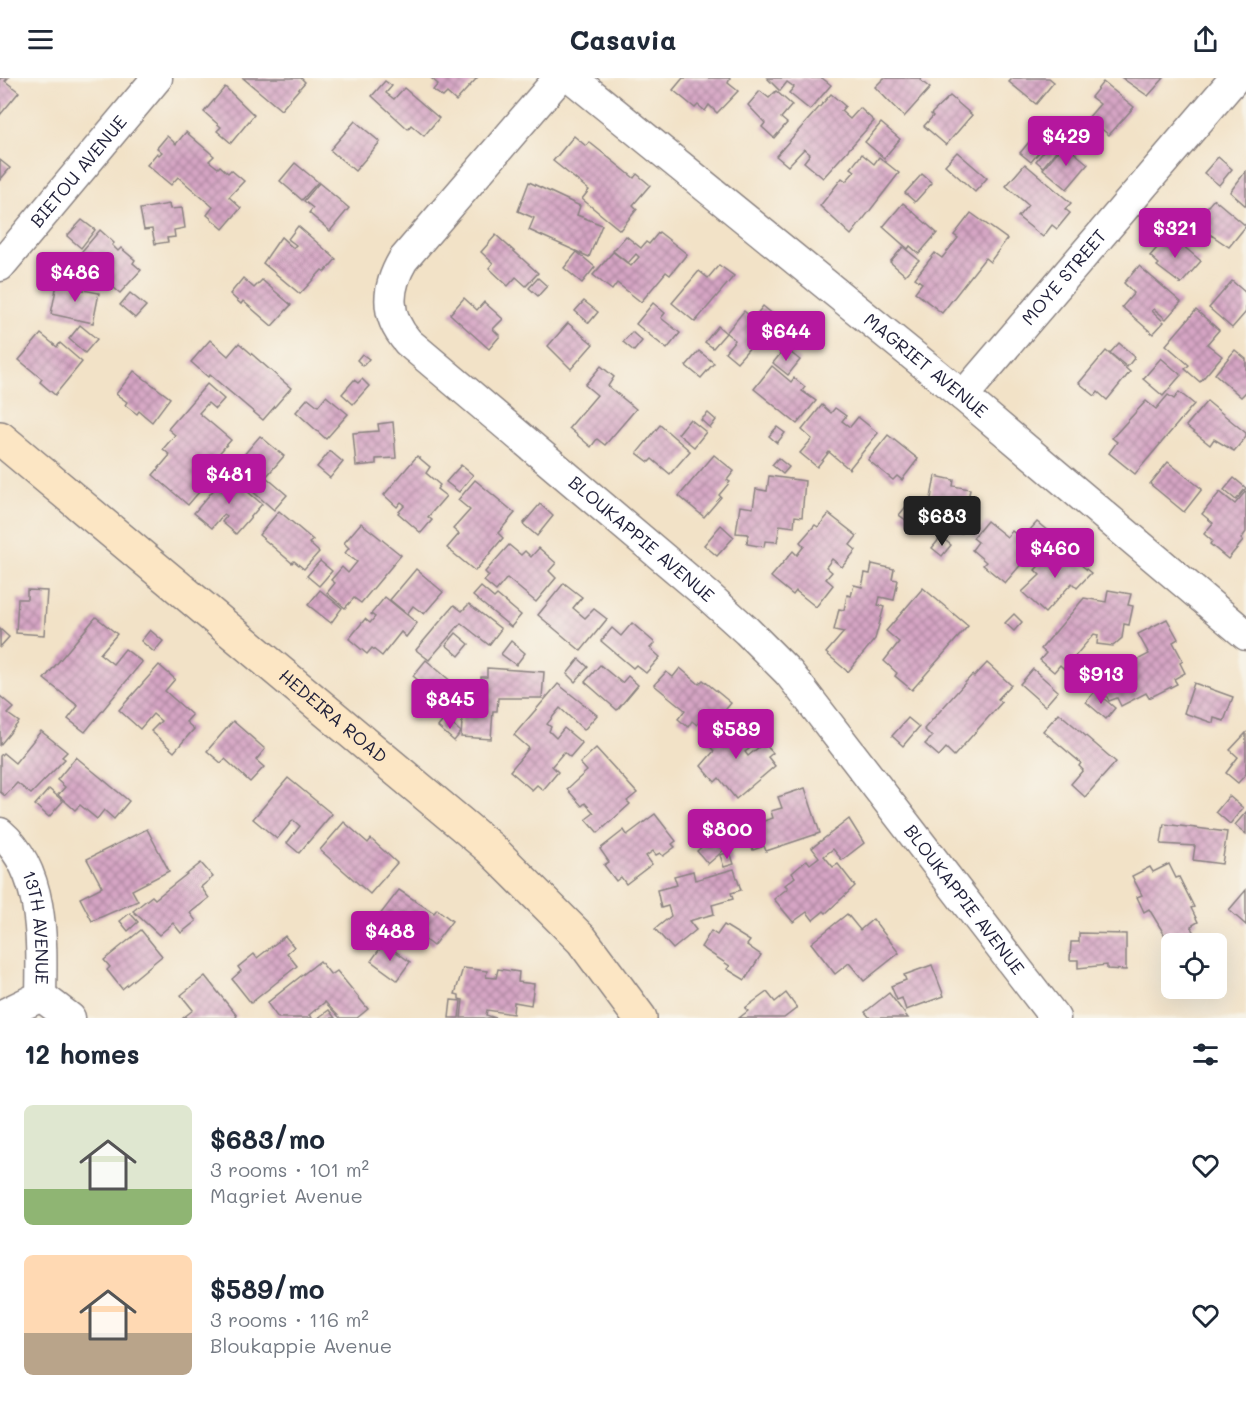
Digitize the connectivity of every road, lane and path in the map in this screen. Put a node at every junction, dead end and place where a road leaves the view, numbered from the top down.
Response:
1 (157, 78) edge
2 (559, 78) edge
3 (572, 78) edge
4 (1234, 78) edge
5 (0, 266) edge
6 (963, 396) junction
7 (0, 438) edge
8 (1246, 635) edge
9 (0, 833) edge
10 (41, 996) junction
11 (0, 1016) edge
12 (70, 1018) edge
13 (640, 1018) edge
14 (1055, 1018) edge

1 - 5 street, BIETOU AVENUE
2 - 14 street, BLOUKAPPIE AVENUE
3 - 6 street, MAGRIET AVENUE
4 - 6 street, MOYE STREET
6 - 8 street, MAGRIET AVENUE
7 - 13 street, HEDEIRA ROAD
9 - 10 street, 13TH AVENUE
10 - 11 street
10 - 12 street

